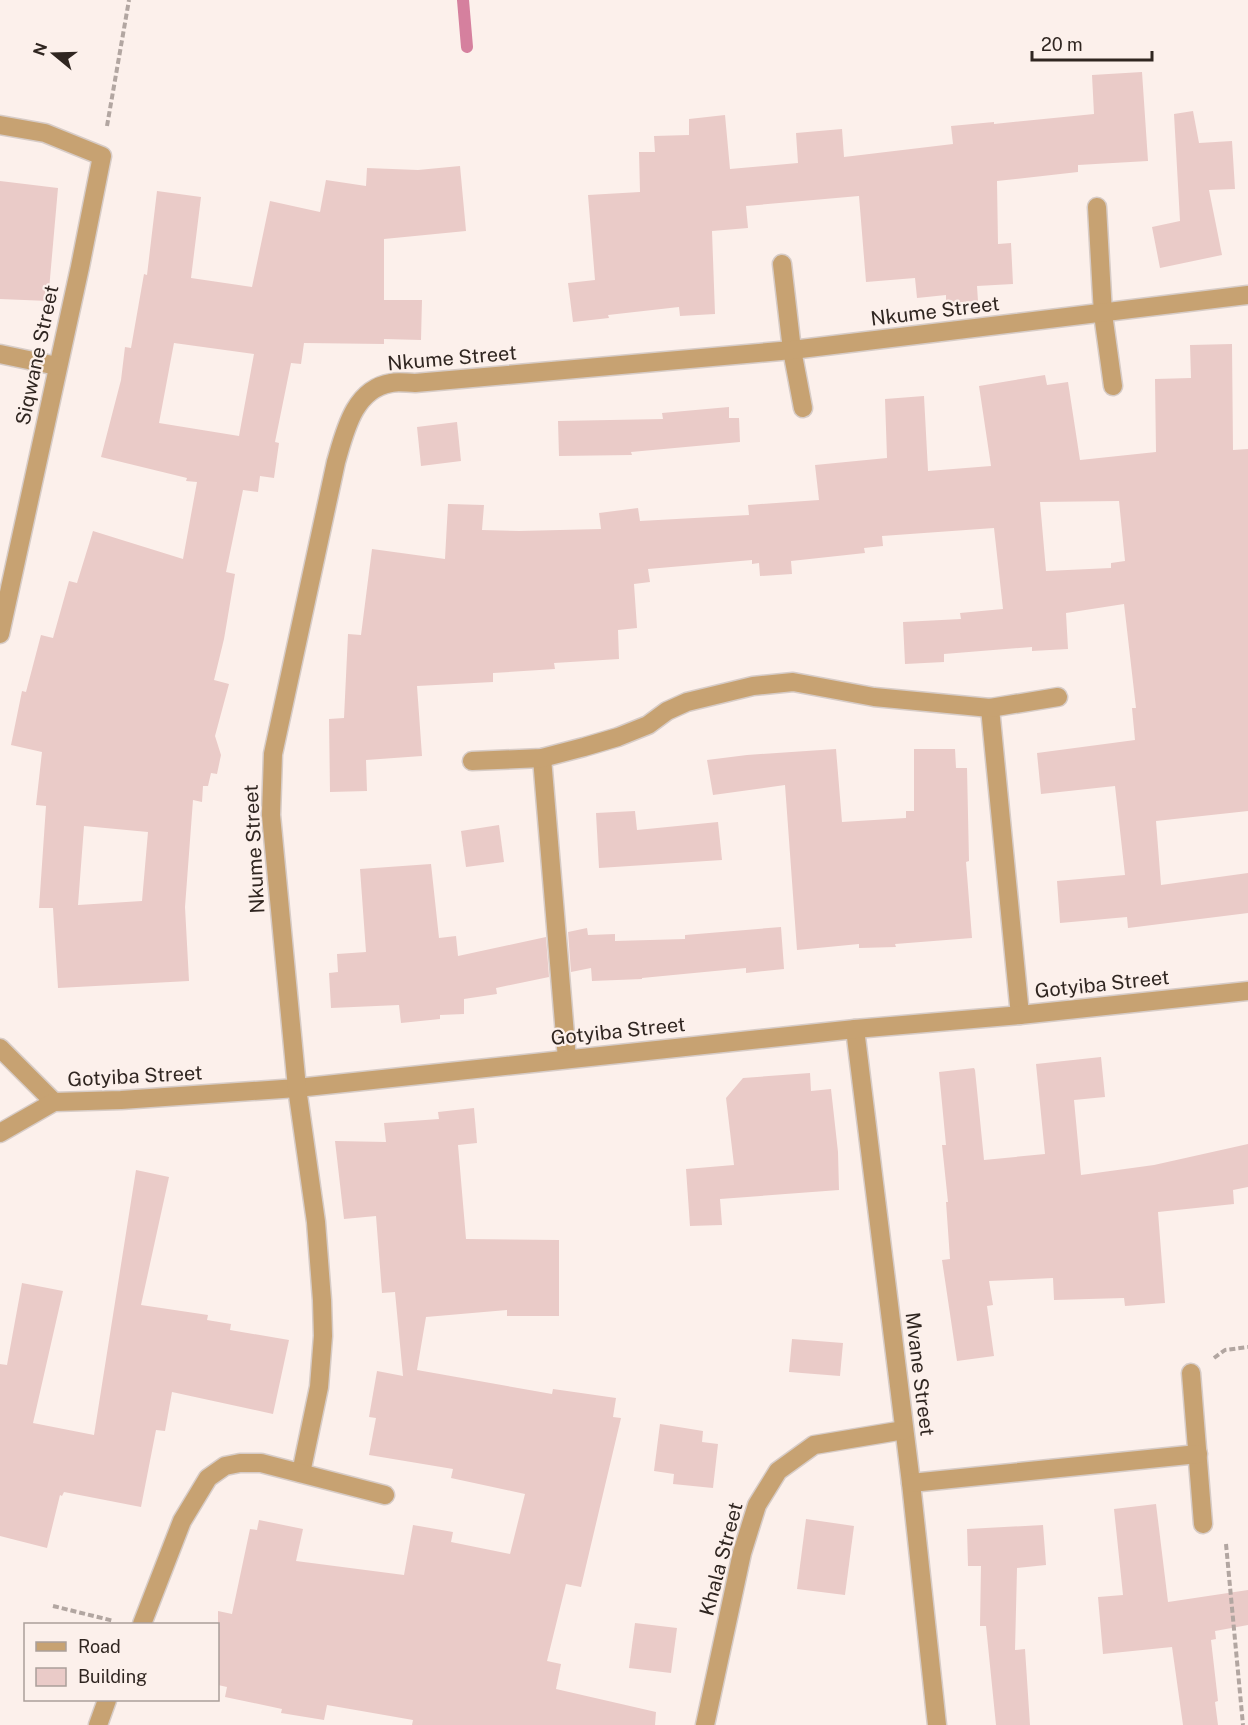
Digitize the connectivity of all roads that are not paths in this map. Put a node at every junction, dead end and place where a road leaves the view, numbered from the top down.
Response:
1 (0, 125) edge
2 (1097, 207) dead end
3 (782, 264) dead end
4 (1248, 295) edge
5 (1103, 314) junction
6 (792, 350) junction
7 (0, 354) edge
8 (57, 366) junction
9 (1113, 386) dead end
10 (803, 408) dead end
11 (0, 634) edge
12 (1058, 697) dead end
13 (990, 708) junction
14 (542, 758) junction
15 (472, 761) dead end
16 (1248, 991) edge
17 (1020, 1015) junction
18 (855, 1029) junction
19 (0, 1048) edge
20 (567, 1059) junction
21 (297, 1088) junction
22 (54, 1102) junction
23 (0, 1133) edge
24 (1191, 1373) dead end
25 (904, 1431) junction
26 (1198, 1454) junction
27 (301, 1473) junction
28 (911, 1483) junction
29 (385, 1495) dead end
30 (1203, 1524) road end
31 (142, 1623) edge
32 (107, 1701) edge
33 (98, 1725) edge
34 (705, 1725) edge
35 (937, 1725) edge

1 - 8 street, Siqwane Street
2 - 5 street
3 - 6 street
4 - 5 street, Nkume Street
5 - 6 street, Nkume Street
5 - 9 street
6 - 10 street
6 - 21 street, Nkume Street
7 - 8 street
8 - 11 street, Siqwane Street
12 - 13 street
13 - 14 street
13 - 17 street
14 - 15 street
14 - 20 street
16 - 17 street, Gotyiba Street
17 - 18 street, Gotyiba Street
18 - 20 street, Gotyiba Street
18 - 25 street, Mvane Street
19 - 22 street
20 - 21 street, Gotyiba Street
21 - 22 street, Gotyiba Street
21 - 27 street, Nkume Street
22 - 23 street, Gotyiba Street
24 - 26 street
25 - 28 street, Mvane Street
25 - 34 street, Khala Street
26 - 28 street
26 - 30 street
27 - 29 street
27 - 31 street
28 - 35 street, Mvane Street
32 - 33 street

